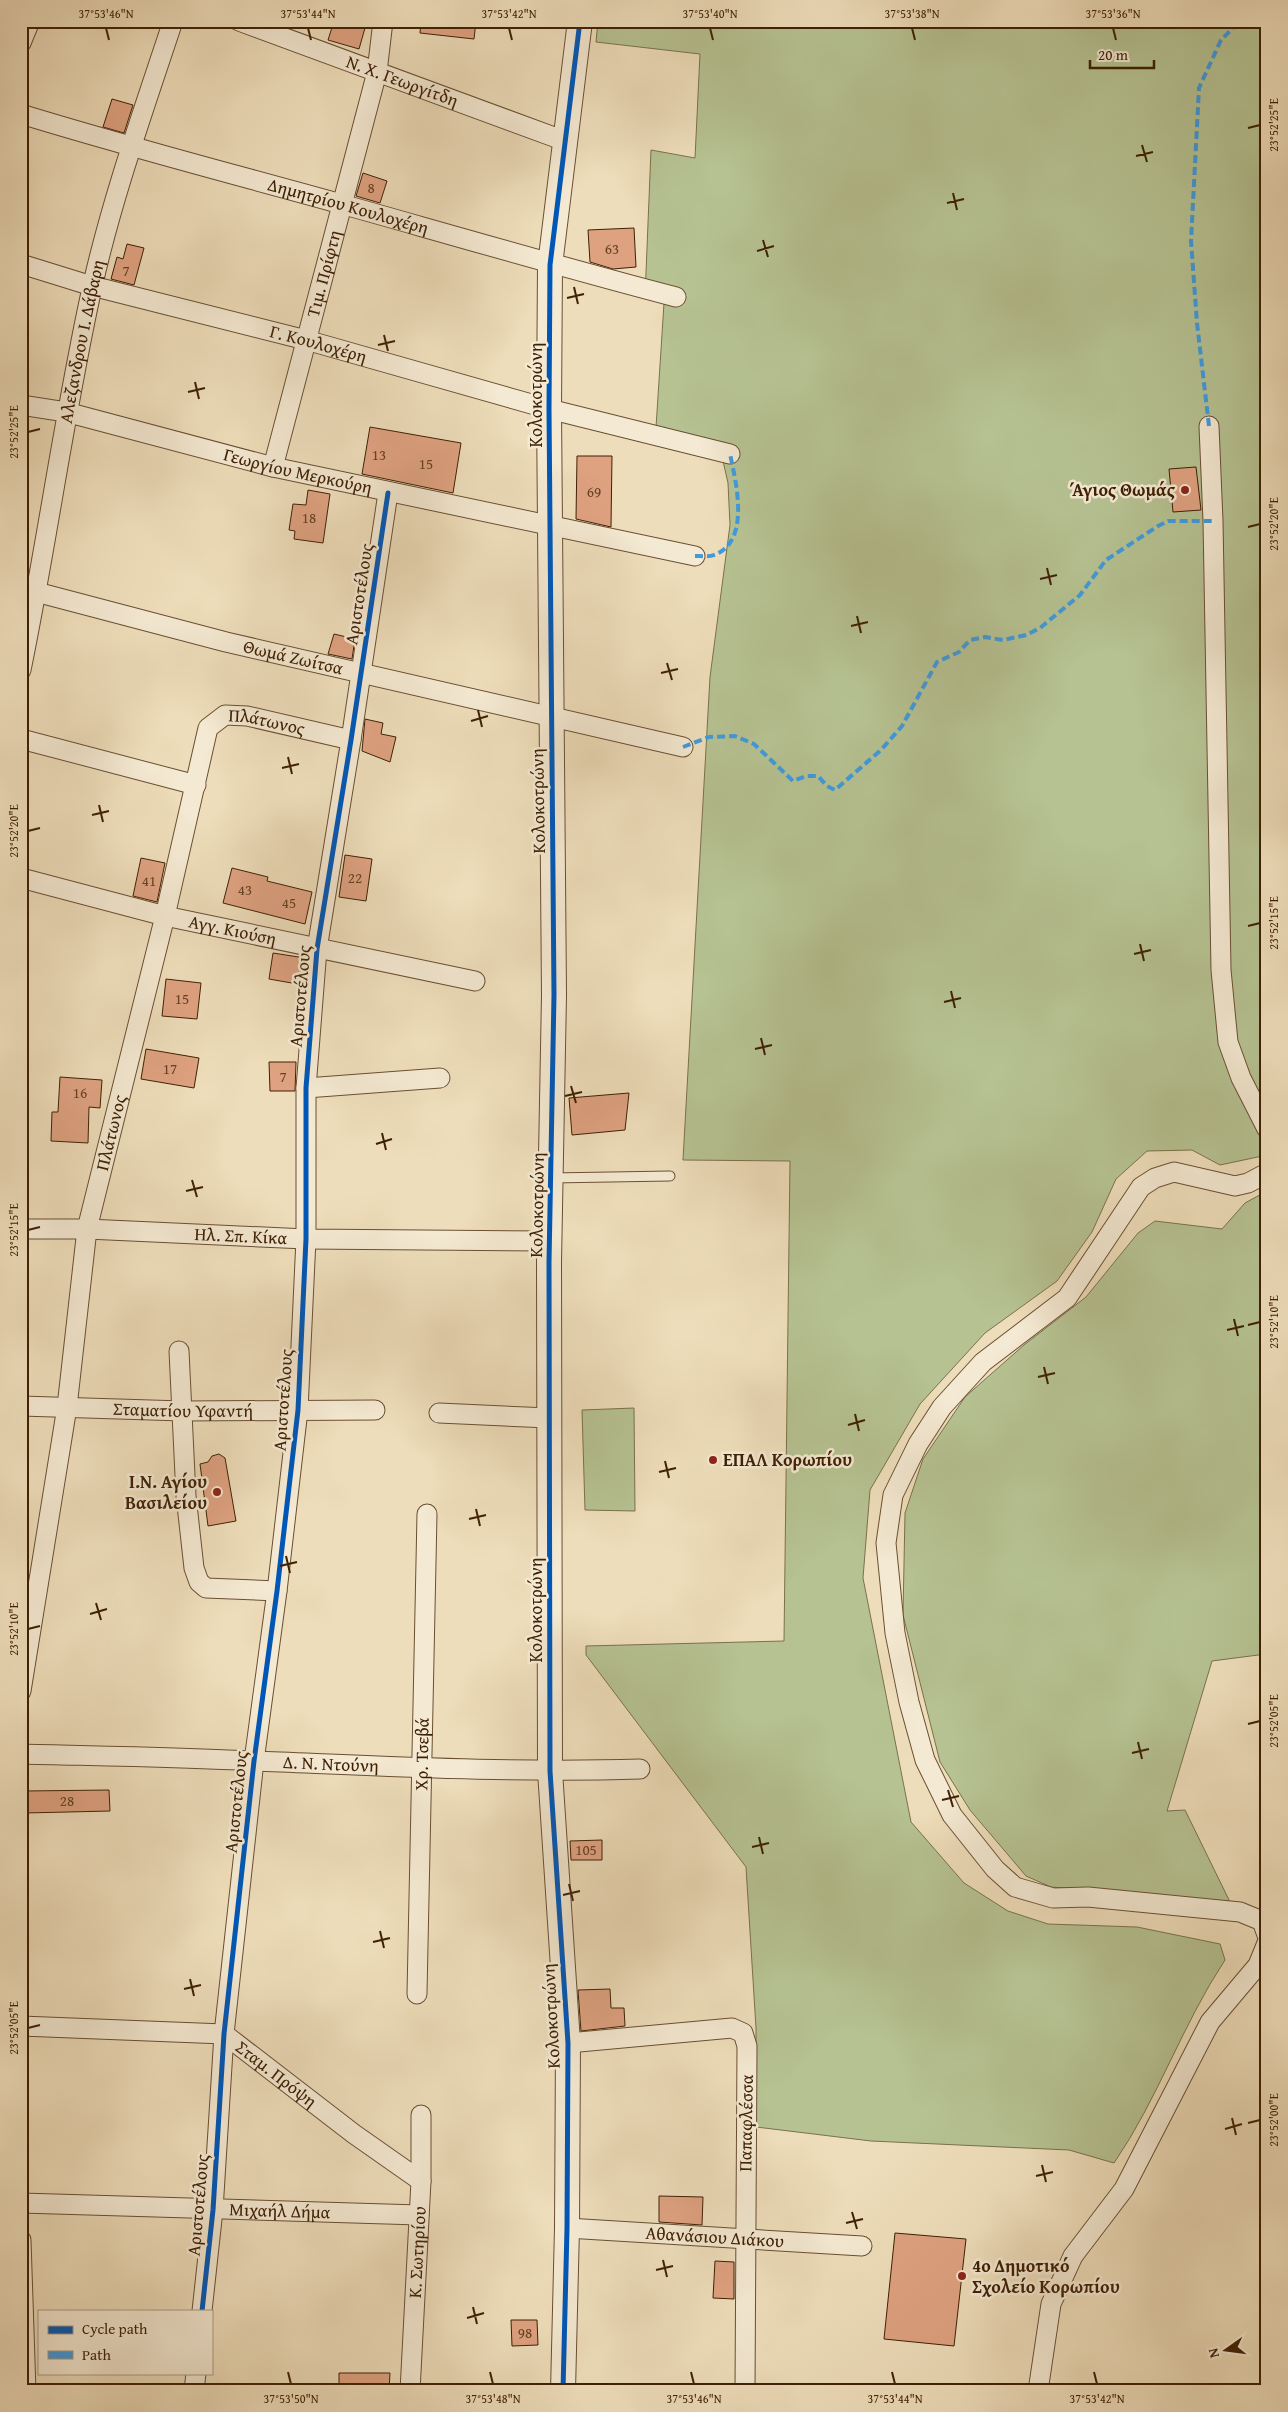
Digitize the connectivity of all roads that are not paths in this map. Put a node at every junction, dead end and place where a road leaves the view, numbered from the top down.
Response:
1 (30, 21) edge
2 (173, 21) edge
3 (239, 21) edge
4 (383, 21) edge
5 (580, 21) edge
6 (21, 42) edge
7 (377, 72) junction
8 (21, 114) edge
9 (565, 141) junction
10 (131, 148) junction
11 (344, 205) junction
12 (21, 264) edge
13 (550, 264) junction
14 (92, 286) junction
15 (676, 297) dead end
16 (306, 340) junction
17 (21, 405) edge
18 (549, 409) junction
19 (66, 412) junction
20 (1209, 426) dead end
21 (730, 454) dead end
22 (273, 467) junction
23 (388, 493) junction
24 (550, 526) junction
25 (695, 556) dead end
26 (29, 590) edge
27 (21, 670) edge
28 (361, 673) junction
29 (551, 718) junction
30 (21, 739) edge
31 (351, 740) junction
32 (683, 747) dead end
33 (196, 784) junction
34 (21, 878) edge
35 (165, 916) junction
36 (317, 949) junction
37 (475, 981) dead end
38 (440, 1078) dead end
39 (306, 1088) junction
40 (1267, 1129) edge
41 (1267, 1173) edge
42 (670, 1176) dead end
43 (551, 1178) junction
44 (21, 1229) edge
45 (87, 1229) junction
46 (306, 1239) junction
47 (549, 1241) junction
48 (179, 1351) dead end
49 (21, 1406) edge
50 (67, 1407) junction
51 (298, 1410) junction
52 (375, 1410) dead end
53 (183, 1411) junction
54 (439, 1413) dead end
55 (549, 1418) junction
56 (427, 1514) dead end
57 (277, 1591) junction
58 (21, 1691) edge
59 (21, 1754) edge
60 (254, 1761) junction
61 (422, 1769) junction
62 (640, 1769) dead end
63 (550, 1772) junction
64 (1267, 1935) edge
65 (1267, 1943) edge
66 (417, 1994) dead end
67 (21, 2026) edge
68 (224, 2034) junction
69 (568, 2043) junction
70 (421, 2115) dead end
71 (420, 2180) junction
72 (21, 2203) edge
73 (213, 2210) junction
74 (419, 2216) junction
75 (567, 2228) junction
76 (745, 2239) junction
77 (21, 2240) edge
78 (862, 2246) dead end
79 (202, 2310) edge
80 (196, 2374) edge
81 (26, 2391) edge
82 (194, 2391) edge
83 (410, 2391) edge
84 (563, 2391) edge
85 (745, 2391) edge
86 (1038, 2391) edge

1 - 6 street
2 - 10 street, Αλεζανδρου Ι. Δάβαρη
3 - 7 street, Ν. Χ. Γεωργίτδη
4 - 7 street, Τιμ. Πρίφτη
5 - 9 street, Κολοκοτρώνη
7 - 9 street, Ν. Χ. Γεωργίτδη
7 - 11 street, Τιμ. Πρίφτη
8 - 10 street, Δημητρίου Κουλοχέρη
9 - 13 street, Κολοκοτρώνη
10 - 11 street, Δημητρίου Κουλοχέρη
10 - 14 street, Αλεζανδρου Ι. Δάβαρη
11 - 13 street, Δημητρίου Κουλοχέρη
11 - 16 street, Τιμ. Πρίφτη
12 - 14 street, Γ. Κουλοχέρη
13 - 15 street, Δημητρίου Κουλοχέρη
13 - 18 street, Κολοκοτρώνη
14 - 16 street, Γ. Κουλοχέρη
14 - 19 street, Αλεζανδρου Ι. Δάβαρη
16 - 18 street, Γ. Κουλοχέρη
16 - 22 street, Τιμ. Πρίφτη
17 - 19 street, Γεωργίου Μερκούρη
18 - 21 street, Γ. Κουλοχέρη
18 - 24 street, Κολοκοτρώνη
19 - 22 street, Γεωργίου Μερκούρη
19 - 26 street, Αλεζανδρου Ι. Δάβαρη
20 - 40 street
22 - 23 street, Γεωργίου Μερκούρη
23 - 24 street, Γεωργίου Μερκούρη
23 - 28 street, Αριστοτέλους
24 - 25 street, Γεωργίου Μερκούρη
24 - 29 street, Κολοκοτρώνη
26 - 27 street, Αλεζανδρου Ι. Δάβαρη
26 - 28 street, Θωμά Ζωίτσα
28 - 29 street, Θωμά Ζωίτσα
28 - 31 street, Αριστοτέλους
29 - 32 street, Θωμά Ζωίτσα
29 - 43 street, Κολοκοτρώνη
30 - 33 street
31 - 33 street, Πλάτωνος
31 - 36 street, Αριστοτέλους
33 - 35 street, Πλάτωνος
34 - 35 street, Αγγ. Κιούση
35 - 36 street, Αγγ. Κιούση
35 - 45 street, Πλάτωνος
36 - 37 street, Αγγ. Κιούση
36 - 39 street, Αριστοτέλους
38 - 39 street
39 - 46 street, Αριστοτέλους
41 - 64 street
42 - 43 lane
43 - 47 street, Κολοκοτρώνη
44 - 45 street, Ηλ. Σπ. Κίκα
45 - 46 street, Ηλ. Σπ. Κίκα
45 - 50 street, Πλάτωνος
46 - 47 street, Ηλ. Σπ. Κίκα
46 - 51 street, Αριστοτέλους
47 - 55 street, Κολοκοτρώνη
48 - 53 street
49 - 50 street, Σταματίου Υφαντή
50 - 53 street, Σταματίου Υφαντή
50 - 58 street, Πλάτωνος
51 - 52 street, Σταματίου Υφαντή
51 - 53 street, Σταματίου Υφαντή
51 - 57 street, Αριστοτέλους
53 - 57 street
54 - 55 street
55 - 63 street, Κολοκοτρώνη
56 - 61 street, Χρ. Τσεβά
57 - 60 street, Αριστοτέλους
59 - 60 street, Δ. Ν. Ντούνη
60 - 61 street, Δ. Ν. Ντούνη
60 - 68 street, Αριστοτέλους
61 - 63 street, Δ. Ν. Ντούνη
61 - 66 street, Χρ. Τσεβά
62 - 63 street, Δ. Ν. Ντούνη
63 - 69 street, Κολοκοτρώνη
65 - 86 street
67 - 68 street, Σταμ. Πρόψη
68 - 71 street, Σταμ. Πρόψη
68 - 73 street, Αριστοτέλους
69 - 75 street, Κολοκοτρώνη
69 - 76 street, Παπαφλέσσα
70 - 71 street, Κ. Σωτηρίου
71 - 74 street, Κ. Σωτηρίου
72 - 73 street, Μιχαήλ Δήμα
73 - 74 street, Μιχαήλ Δήμα
73 - 79 street, Αριστοτέλους
74 - 83 street, Κ. Σωτηρίου
75 - 76 street, Αθανάσιου Διάκου
75 - 84 street, Κολοκοτρώνη
76 - 78 street, Αθανάσιου Διάκου
76 - 85 street, Παπαφλέσσα
77 - 81 street
80 - 82 street

